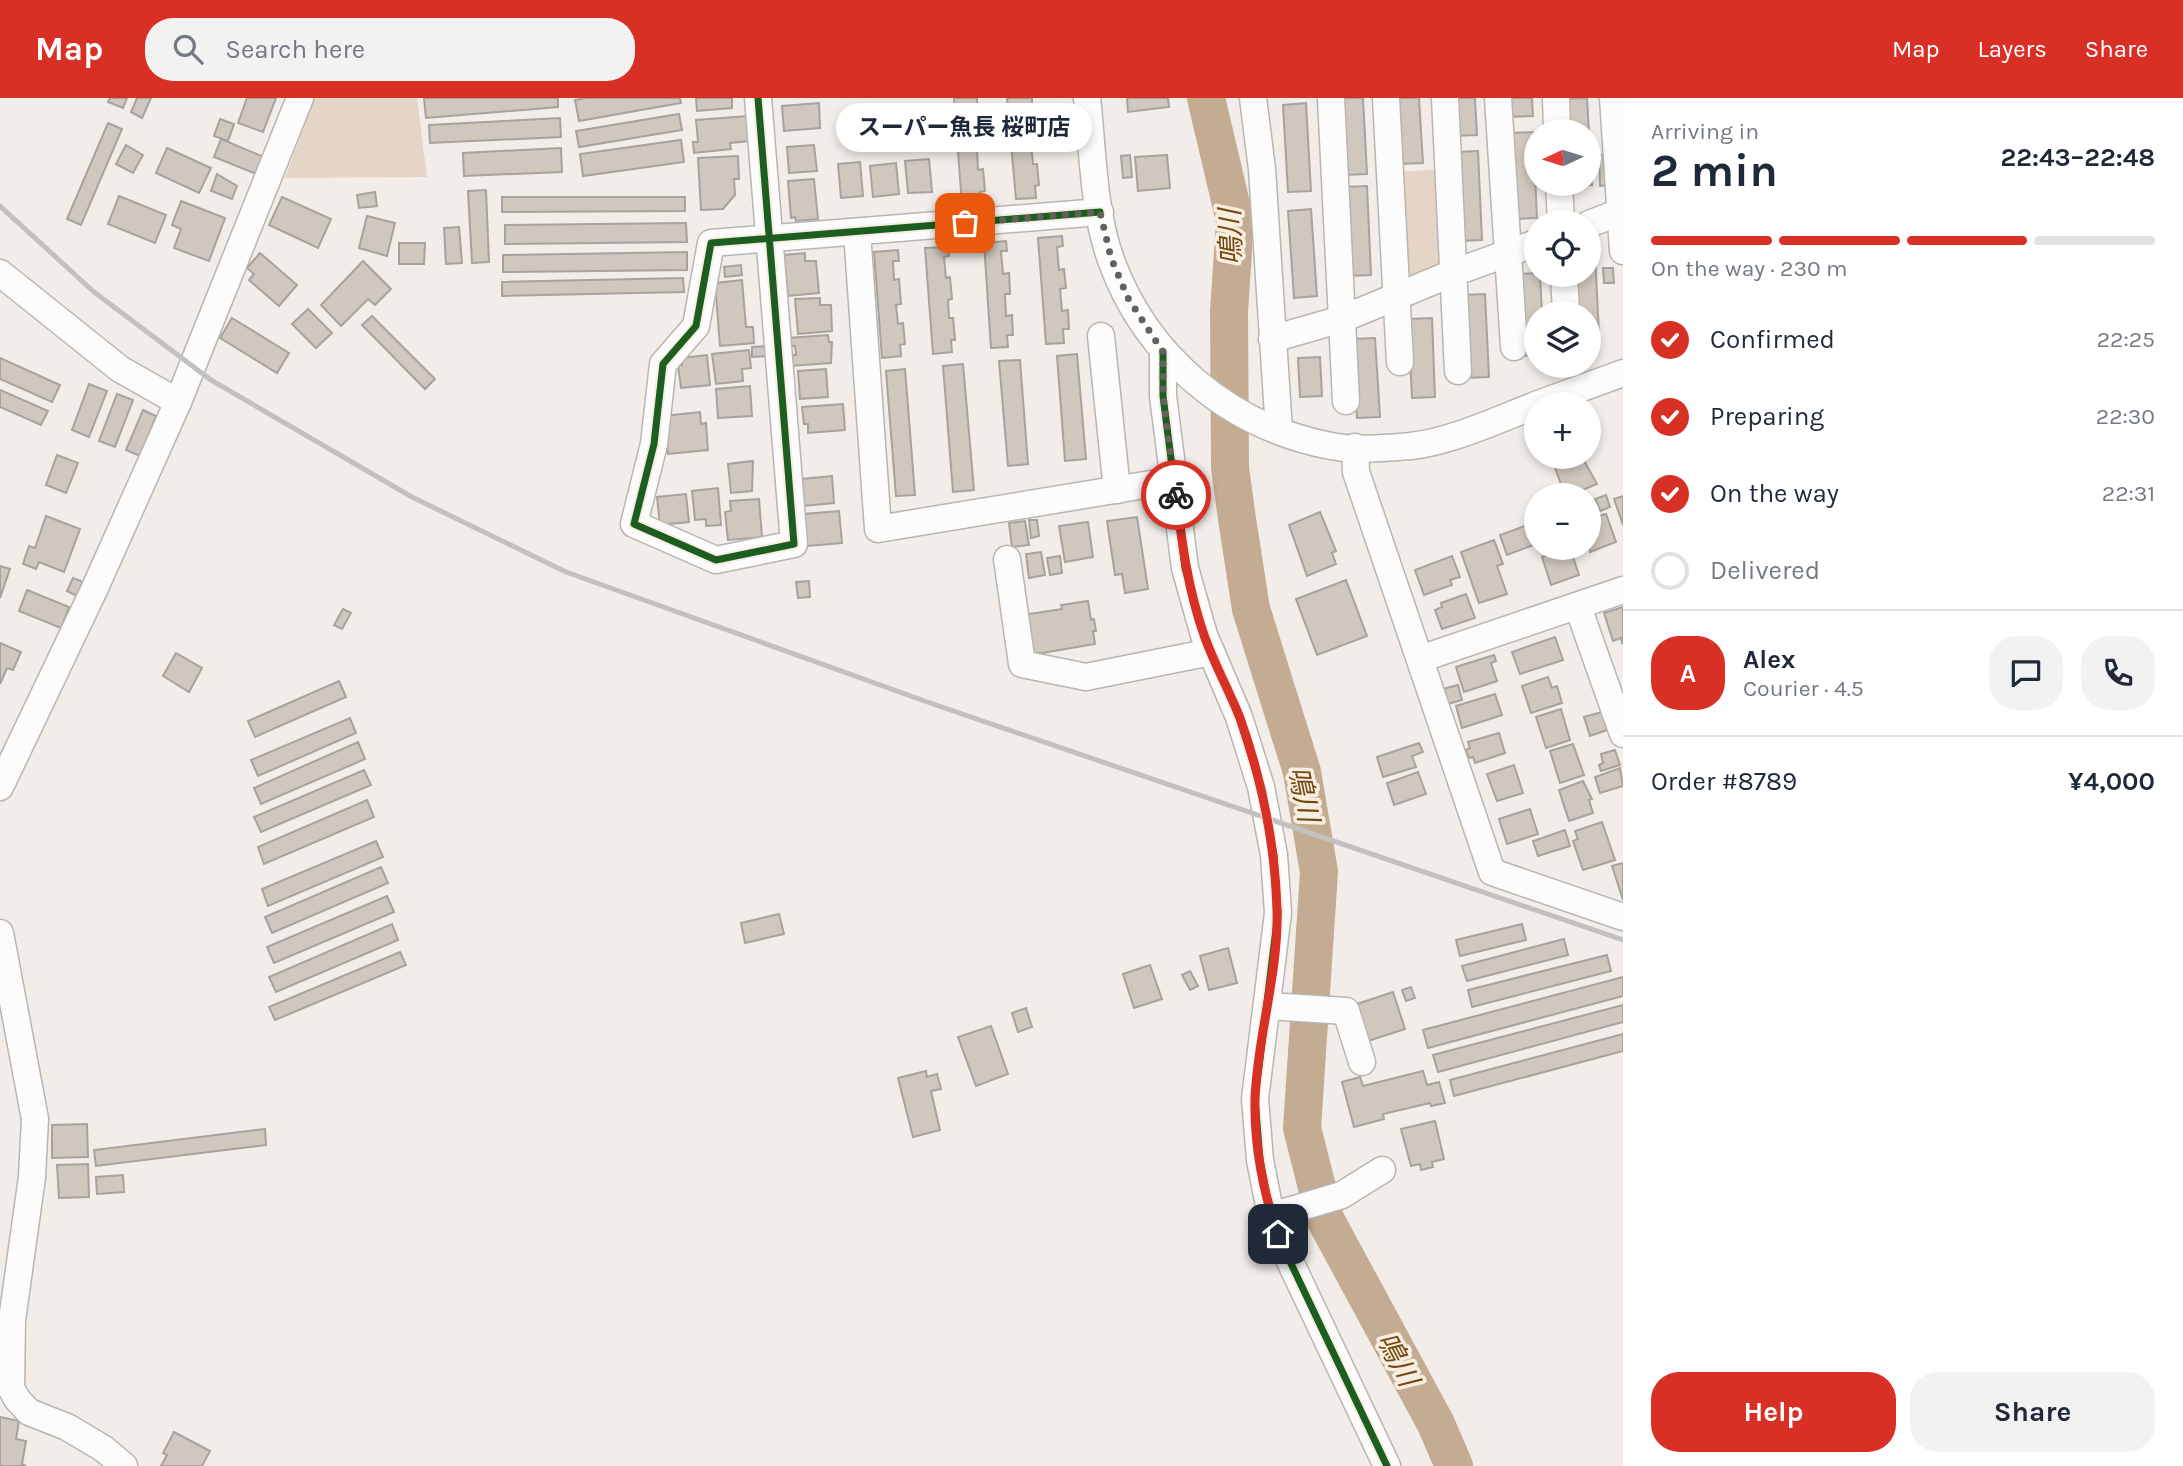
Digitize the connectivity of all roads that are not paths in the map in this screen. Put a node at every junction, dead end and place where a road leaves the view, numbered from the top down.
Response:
1 (300, 98) edge
2 (758, 98) edge
3 (1087, 98) edge
4 (1253, 98) edge
5 (1331, 98) edge
6 (1386, 98) edge
7 (1445, 98) edge
8 (1498, 98) edge
9 (1556, 98) edge
10 (1613, 98) edge
11 (1557, 119) edge
12 (1100, 212) junction
13 (1622, 212) edge
14 (1601, 220) edge
15 (857, 232) junction
16 (769, 240) junction
17 (1524, 247) edge
18 (1623, 251) edge
19 (1508, 253) junction
20 (0, 273) edge
21 (1453, 274) junction
22 (1396, 296) junction
23 (1342, 319) junction
24 (1101, 336) dead end
25 (1272, 338) junction
26 (1514, 347) dead end
27 (1163, 352) junction
28 (1400, 362) dead end
29 (1458, 371) dead end
30 (1623, 373) edge
31 (1601, 375) edge
32 (1575, 378) edge
33 (1555, 392) edge
34 (1346, 401) dead end
35 (177, 402) junction
36 (1524, 410) edge
37 (1279, 431) junction
38 (1355, 447) junction
39 (1175, 481) junction
40 (1117, 490) junction
41 (1007, 559) dead end
42 (1623, 590) edge
43 (1578, 607) junction
44 (1211, 652) junction
45 (1420, 659) junction
46 (1623, 734) edge
47 (0, 787) edge
48 (1623, 916) edge
49 (0, 933) edge
50 (1268, 1006) junction
51 (1362, 1062) dead end
52 (1382, 1170) dead end
53 (1271, 1216) junction
54 (124, 1466) edge
55 (1387, 1466) edge

1 - 35 street
2 - 16 street
3 - 12 street
4 - 25 street
5 - 23 street
6 - 22 street
7 - 21 street
8 - 19 street
9 - 11 street
10 - 13 street
12 - 15 street
12 - 27 street
13 - 14 street
13 - 18 street
15 - 16 street
15 - 40 street
16 - 16 street
17 - 19 street
19 - 21 street
19 - 26 street
20 - 35 street
21 - 22 street
21 - 29 street
22 - 23 street
22 - 28 street
23 - 25 street
23 - 34 street
24 - 40 street
25 - 37 street
27 - 37 street
27 - 39 street
30 - 31 street
32 - 33 street
35 - 47 street
36 - 38 street
37 - 38 street
38 - 45 street
39 - 40 street
39 - 44 street
41 - 44 street
42 - 43 street
43 - 45 street
43 - 46 street
44 - 50 street
45 - 48 street
49 - 54 street
50 - 51 street
50 - 53 street
52 - 53 street
53 - 55 street

